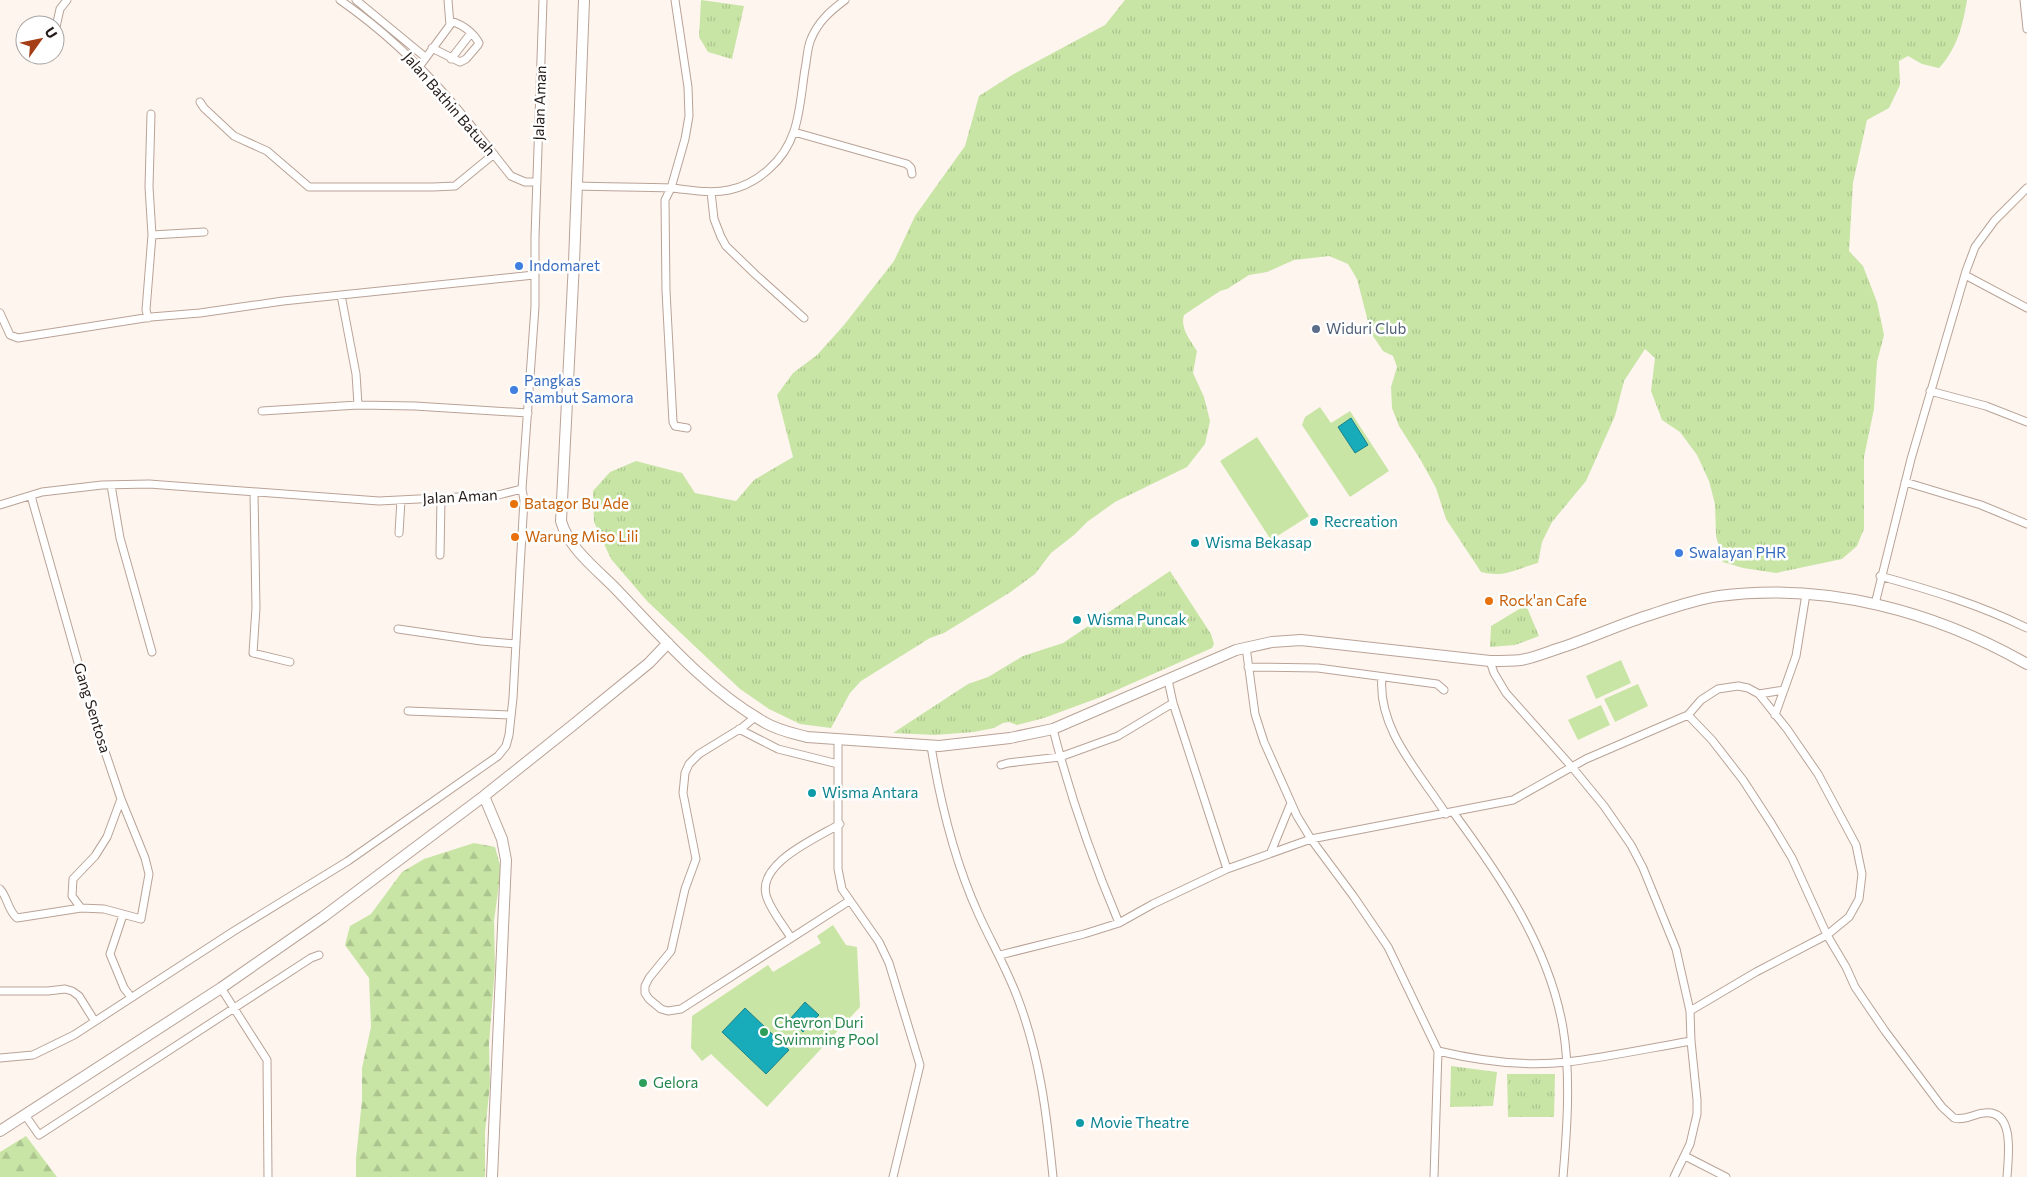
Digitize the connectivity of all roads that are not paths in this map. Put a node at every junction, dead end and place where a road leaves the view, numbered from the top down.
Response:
1 (66, 0) edge
2 (340, 0) edge
3 (356, 0) edge
4 (543, 0) edge
5 (584, 0) edge
6 (675, 0) edge
7 (845, 0) edge
8 (2024, 0) edge
9 (450, 2) edge
10 (59, 15) edge
11 (451, 21) junction
12 (2027, 29) edge
13 (471, 33) junction
14 (432, 48) junction
15 (425, 57) junction
16 (451, 58) junction
17 (419, 67) junction
18 (200, 102) dead end
19 (151, 114) dead end
20 (794, 132) junction
21 (494, 154) junction
22 (912, 174) dead end
23 (537, 182) junction
24 (577, 186) junction
25 (671, 188) junction
26 (2027, 188) edge
27 (711, 192) junction
28 (204, 232) dead end
29 (152, 235) junction
30 (534, 275) junction
31 (1965, 275) junction
32 (341, 295) junction
33 (2027, 308) edge
34 (0, 313) edge
35 (148, 318) junction
36 (804, 318) dead end
37 (1930, 392) junction
38 (358, 405) junction
39 (262, 411) dead end
40 (528, 413) junction
41 (2027, 422) edge
42 (687, 428) dead end
43 (1905, 482) junction
44 (111, 485) junction
45 (522, 489) junction
46 (254, 493) junction
47 (31, 496) junction
48 (441, 498) junction
49 (401, 500) junction
50 (0, 505) edge
51 (2027, 524) edge
52 (399, 533) dead end
53 (440, 555) dead end
54 (1880, 576) junction
55 (1806, 594) junction
56 (1875, 604) junction
57 (2027, 628) edge
58 (398, 629) dead end
59 (516, 644) junction
60 (668, 644) junction
61 (1246, 647) junction
62 (152, 652) dead end
63 (1490, 661) junction
64 (290, 662) dead end
65 (2027, 664) edge
66 (1248, 667) junction
67 (1382, 678) junction
68 (1168, 680) junction
69 (1444, 690) dead end
70 (1784, 690) junction
71 (1759, 694) junction
72 (1173, 703) junction
73 (408, 711) dead end
74 (1776, 714) junction
75 (1688, 715) junction
76 (511, 716) junction
77 (755, 716) junction
78 (739, 729) junction
79 (1053, 729) junction
80 (838, 740) junction
81 (931, 746) junction
82 (1060, 757) junction
83 (838, 764) junction
84 (1001, 765) dead end
85 (1572, 767) junction
86 (484, 796) junction
87 (122, 799) junction
88 (1291, 803) junction
89 (1450, 813) junction
90 (840, 824) junction
91 (1311, 839) junction
92 (1271, 852) junction
93 (1227, 868) junction
94 (0, 889) edge
95 (849, 901) junction
96 (81, 908) junction
97 (123, 915) junction
98 (1119, 922) junction
99 (1827, 935) junction
100 (792, 938) junction
101 (319, 955) dead end
102 (1000, 955) junction
103 (221, 988) junction
104 (0, 991) edge
105 (131, 997) junction
106 (234, 1008) junction
107 (1690, 1011) junction
108 (94, 1020) junction
109 (1691, 1041) junction
110 (1438, 1051) junction
111 (0, 1058) edge
112 (1566, 1062) junction
113 (25, 1115) junction
114 (0, 1131) edge
115 (1685, 1156) junction
116 (268, 1177) edge
117 (492, 1177) edge
118 (893, 1177) edge
119 (1053, 1177) edge
120 (1434, 1177) edge
121 (1563, 1177) edge
122 (1674, 1177) edge
123 (1726, 1177) edge
124 (2007, 1177) edge

1 - 10 street
2 - 17 street, Jalan Bathin Batuah
3 - 15 street
4 - 23 street, Jalan Aman
5 - 24 street
6 - 25 street
7 - 20 street
8 - 12 street
9 - 11 street
11 - 13 street
11 - 14 street
13 - 16 street
13 - 16 street
14 - 15 street
14 - 16 street
15 - 17 street
17 - 21 street, Jalan Bathin Batuah
18 - 21 street
19 - 29 street
20 - 22 street
20 - 27 street
21 - 23 street, Jalan Bathin Batuah
23 - 30 street, Jalan Aman
24 - 25 street
24 - 60 street
25 - 27 street
25 - 42 street
26 - 31 street
27 - 36 street
28 - 29 street
29 - 35 street
30 - 32 street
30 - 40 street, Jalan Aman
31 - 33 street
31 - 37 street
32 - 35 street
32 - 38 street
34 - 35 street
37 - 41 street
37 - 43 street
38 - 39 street
38 - 40 street
40 - 45 street, Jalan Aman
43 - 51 street
43 - 54 street
44 - 46 street, Jalan Aman
44 - 47 street, Jalan Aman
44 - 62 street
45 - 48 street, Jalan Aman
45 - 59 street
46 - 49 street, Jalan Aman
46 - 64 street
47 - 50 street, Jalan Aman
47 - 87 street, Gang Sentosa
48 - 49 street, Jalan Aman
48 - 53 street
49 - 52 street
54 - 56 street
54 - 57 street
55 - 56 street
55 - 63 street
55 - 70 street
56 - 65 street
58 - 59 street
59 - 76 street
60 - 77 street
60 - 86 street
61 - 63 street
61 - 66 street
61 - 68 street
63 - 85 street
66 - 67 street
66 - 88 street
67 - 69 street
67 - 89 street
68 - 72 street
68 - 79 street
70 - 71 street
70 - 74 street
71 - 74 street
71 - 75 street
72 - 82 street
72 - 93 street
73 - 76 street
74 - 99 street
75 - 85 street
75 - 99 street
76 - 105 street
77 - 78 street
77 - 80 street
78 - 83 street
78 - 100 street
79 - 81 street
79 - 82 street
80 - 81 street
80 - 83 street
81 - 102 street
82 - 84 street
82 - 98 street
83 - 90 street
85 - 89 street
85 - 107 street
86 - 103 street
86 - 117 street
87 - 96 street
87 - 97 street, Gang Sentosa
88 - 91 street
88 - 92 street
89 - 91 street
89 - 112 street
90 - 95 street
90 - 100 street
91 - 92 street
91 - 110 street
92 - 93 street
93 - 98 street
94 - 96 street
95 - 100 street
95 - 118 street
96 - 97 street
97 - 105 street
98 - 102 street
99 - 107 street
99 - 124 street
101 - 106 street
102 - 119 street
103 - 106 street
103 - 113 street
104 - 108 street
105 - 108 street
106 - 113 street
106 - 116 street
107 - 109 street
108 - 111 street
109 - 112 street
109 - 115 street
110 - 112 street
110 - 120 street
112 - 121 street
113 - 114 street
115 - 122 street
115 - 123 street

